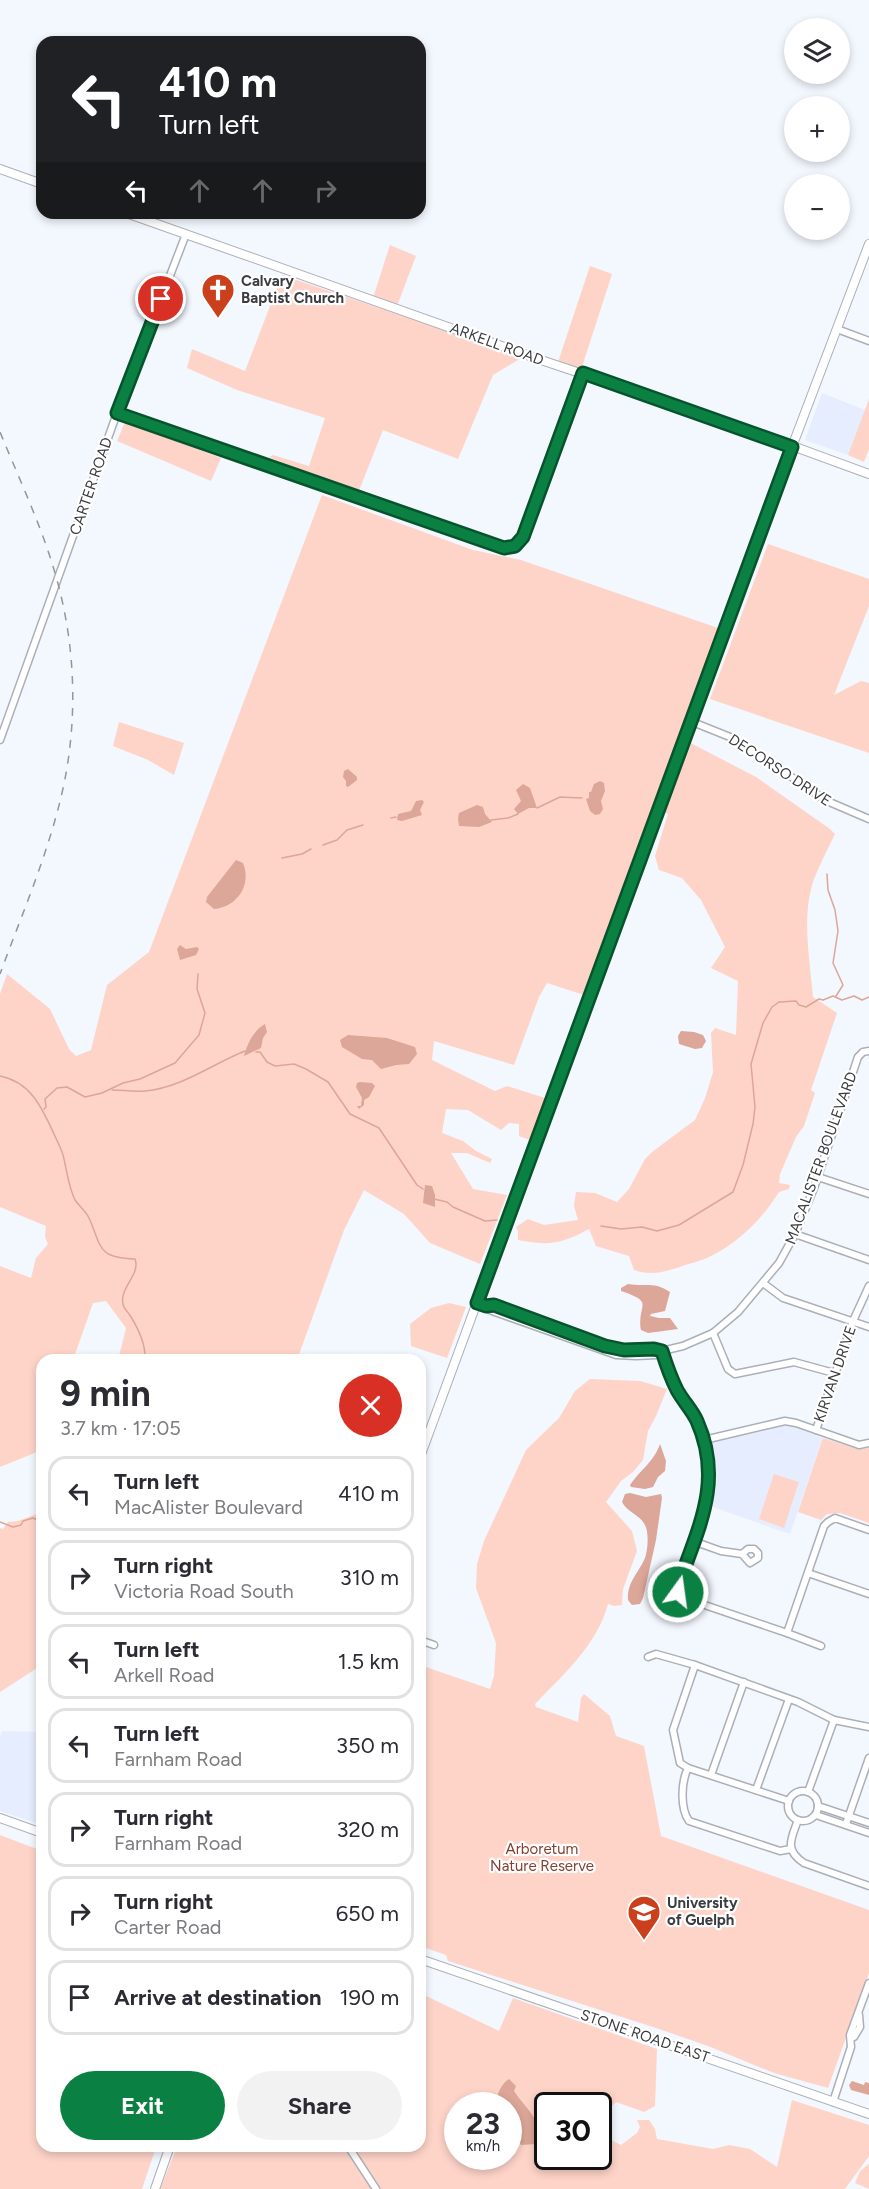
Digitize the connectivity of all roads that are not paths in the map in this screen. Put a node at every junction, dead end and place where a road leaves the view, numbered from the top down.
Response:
1 (0, 169) edge
2 (36, 182) edge
3 (143, 219) edge
4 (186, 234) junction
5 (869, 244) edge
6 (837, 329) junction
7 (869, 341) edge
8 (583, 373) junction
9 (117, 413) junction
10 (792, 447) junction
11 (869, 474) edge
12 (690, 721) junction
13 (0, 740) edge
14 (869, 819) edge
15 (869, 1052) edge
16 (818, 1177) junction
17 (869, 1194) edge
18 (795, 1234) junction
19 (869, 1260) edge
20 (763, 1283) junction
21 (869, 1286) edge
22 (477, 1303) junction
23 (853, 1321) junction
24 (869, 1327) edge
25 (713, 1334) junction
26 (662, 1351) junction
27 (834, 1373) junction
28 (816, 1430) junction
29 (704, 1440) junction
30 (426, 1441) edge
31 (869, 1443) edge
32 (869, 1530) edge
33 (693, 1541) junction
34 (742, 1554) dead end
35 (808, 1573) junction
36 (869, 1594) edge
37 (787, 1633) junction
38 (426, 1642) edge
39 (434, 1645) dead end
40 (822, 1646) dead end
41 (648, 1657) dead end
42 (695, 1665) junction
43 (744, 1683) junction
44 (789, 1699) junction
45 (834, 1720) junction
46 (869, 1727) edge
47 (869, 1758) edge
48 (688, 1768) junction
49 (711, 1775) junction
50 (756, 1790) junction
51 (808, 1792) junction
52 (789, 1801) junction
53 (818, 1806) junction
54 (816, 1815) junction
55 (849, 1816) junction
56 (0, 1818) edge
57 (798, 1820) junction
58 (869, 1823) edge
59 (846, 1824) junction
60 (36, 1831) edge
61 (869, 1833) edge
62 (790, 1849) junction
63 (869, 1886) edge
64 (426, 1961) edge
65 (869, 1983) edge
66 (857, 2026) junction
67 (869, 2030) edge
68 (833, 2102) junction
69 (869, 2114) edge
70 (168, 2152) edge
71 (352, 2152) edge
72 (155, 2189) edge
73 (376, 2189) edge

1 - 2 main road
3 - 4 main road, ARKELL ROAD
4 - 8 main road, ARKELL ROAD
4 - 9 street, CARTER ROAD
5 - 6 main road
6 - 7 street
6 - 10 main road
8 - 9 street
8 - 10 main road, ARKELL ROAD
9 - 13 street, CARTER ROAD
10 - 11 main road, ARKELL ROAD
10 - 12 main road
12 - 14 street, DECORSO DRIVE
12 - 22 main road
15 - 16 street, MACALISTER BOULEVARD
16 - 17 street
16 - 18 street, MACALISTER BOULEVARD
18 - 19 street
18 - 20 street, MACALISTER BOULEVARD
20 - 23 street
20 - 25 street, MACALISTER BOULEVARD
21 - 23 street, KIRVAN DRIVE
22 - 26 street, MACALISTER BOULEVARD
22 - 30 main road
23 - 24 street
23 - 27 street, KIRVAN DRIVE
25 - 26 street, MACALISTER BOULEVARD
25 - 27 street
26 - 29 street
27 - 28 street, KIRVAN DRIVE
28 - 29 street
28 - 31 street
29 - 33 street
32 - 35 street
33 - 34 street
33 - 37 street
35 - 36 street
35 - 37 street
37 - 40 street
38 - 39 street
41 - 42 street
42 - 43 street
42 - 48 street
43 - 44 street
43 - 49 street
44 - 45 street
44 - 50 street
45 - 46 street
45 - 51 street
47 - 55 street
48 - 49 street
48 - 62 street
49 - 50 street
50 - 52 street
51 - 52 street
51 - 53 street
52 - 57 street
53 - 54 street
53 - 55 street
54 - 57 street
54 - 59 street
55 - 58 street
55 - 59 street
56 - 60 main road
57 - 62 street
59 - 61 street
62 - 63 street
64 - 68 main road, STONE ROAD EAST
65 - 66 street
66 - 67 street
66 - 68 street
68 - 69 main road, STONE ROAD EAST
70 - 72 main road
71 - 73 street

